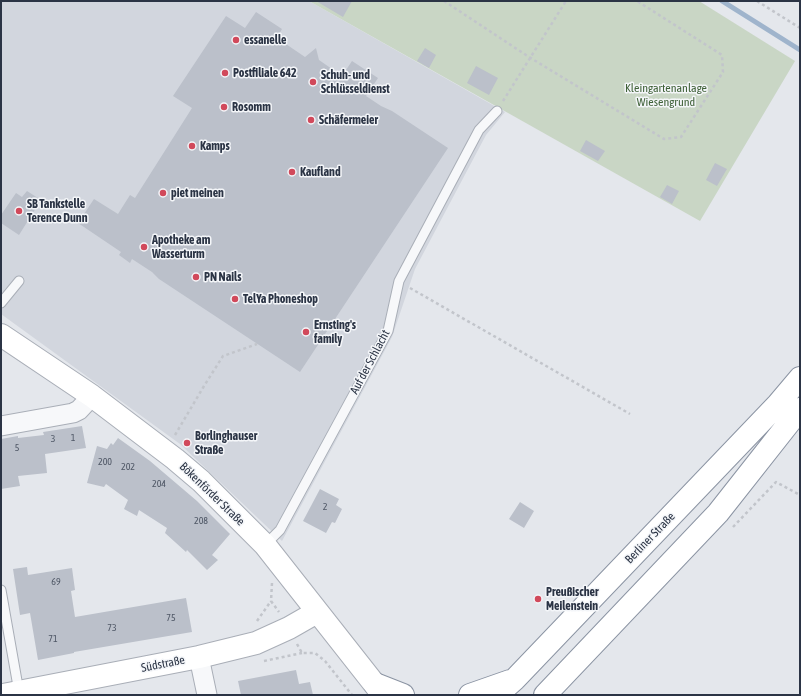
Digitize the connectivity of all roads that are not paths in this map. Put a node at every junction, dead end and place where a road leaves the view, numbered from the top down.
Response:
1 (497, 111) road end
2 (19, 281) dead end
3 (1, 303) edge
4 (1, 335) edge
5 (800, 378) edge
6 (92, 396) junction
7 (800, 409) edge
8 (1, 426) edge
9 (265, 545) junction
10 (1, 590) edge
11 (317, 612) junction
12 (199, 657) junction
13 (515, 679) junction
14 (379, 689) edge
15 (13, 694) edge
16 (207, 695) edge
17 (403, 695) edge
18 (470, 695) edge
19 (497, 695) edge
20 (545, 695) edge

1 - 9 lane, Auf der Schlacht
2 - 3 lane
4 - 6 main road, Bökenförder Straße
5 - 13 main road, Berliner Straße
6 - 8 street
6 - 9 main road, Bökenförder Straße
7 - 20 main road
9 - 11 main road, Bökenförder Straße
10 - 15 lane
11 - 12 main road, Südstraße
11 - 14 main road, Bökenförder Straße
12 - 15 main road, Südstraße
12 - 16 street
13 - 18 main road
13 - 19 main road, Berliner Straße
14 - 17 main road

